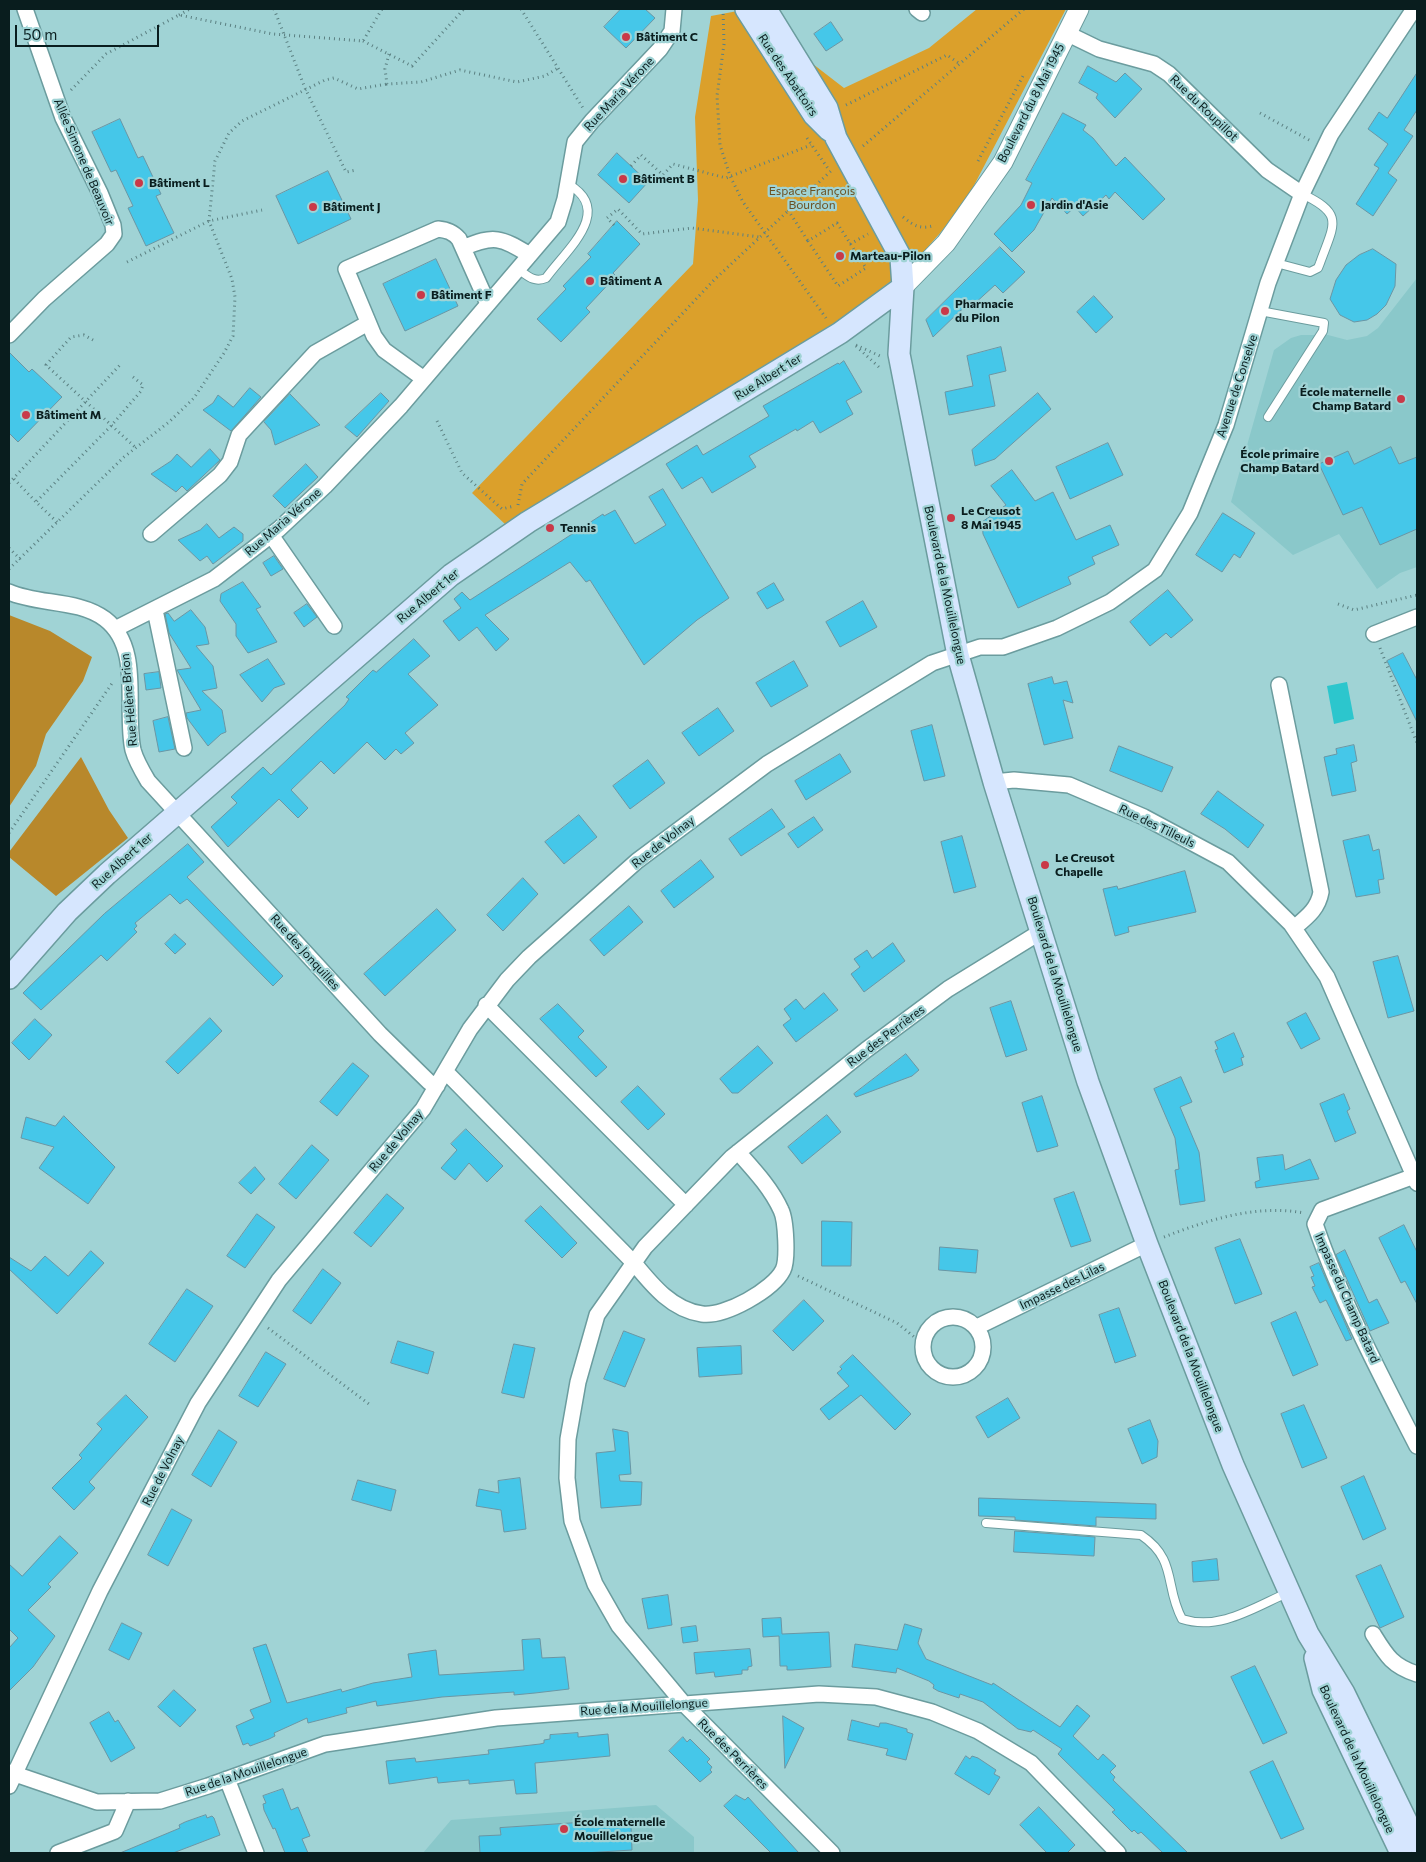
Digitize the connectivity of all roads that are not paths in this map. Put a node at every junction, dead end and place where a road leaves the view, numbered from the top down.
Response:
1 (25, 9) edge
2 (674, 9) edge
3 (746, 9) edge
4 (766, 9) edge
5 (1079, 9) edge
6 (1413, 16) edge
7 (1066, 33) junction
8 (836, 138) junction
9 (568, 184) junction
10 (1302, 194) junction
11 (464, 248) junction
12 (530, 255) junction
13 (1276, 263) junction
14 (518, 269) junction
15 (903, 288) junction
16 (488, 304) junction
17 (1260, 311) junction
18 (368, 323) junction
19 (9, 335) edge
20 (424, 379) junction
21 (1268, 417) dead end
22 (151, 534) dead end
23 (271, 535) junction
24 (9, 592) edge
25 (155, 610) junction
26 (1417, 617) edge
27 (334, 626) dead end
28 (115, 629) junction
29 (1374, 634) road end
30 (958, 655) junction
31 (1280, 685) dead end
32 (184, 748) dead end
33 (994, 782) junction
34 (178, 812) junction
35 (1294, 928) junction
36 (1042, 931) junction
37 (9, 978) edge
38 (486, 1006) junction
39 (446, 1072) junction
40 (437, 1086) junction
41 (738, 1152) junction
42 (1416, 1178) edge
43 (686, 1205) junction
44 (1147, 1244) junction
45 (634, 1263) junction
46 (977, 1327) junction
47 (1417, 1446) edge
48 (986, 1523) dead end
49 (1289, 1592) junction
50 (1373, 1634) dead end
51 (1417, 1674) edge
52 (684, 1704) junction
53 (11, 1777) edge
54 (227, 1779) junction
55 (128, 1801) junction
56 (1406, 1850) edge
57 (58, 1853) edge
58 (256, 1853) edge
59 (832, 1853) edge
60 (1118, 1853) edge

1 - 19 street, Allée Simone de Beauvoir
2 - 9 street, Rue Maria Vérone
3 - 8 main road, Rue des Abattoirs
4 - 8 main road
5 - 7 street, Boulevard du 8 Mai 1945
6 - 10 street, Avenue de Conselve
7 - 10 street, Rue du Roupillot
7 - 15 street, Boulevard du 8 Mai 1945
8 - 15 main road, Boulevard de la Mouillelongue
9 - 12 street, Rue Maria Vérone
9 - 14 lane
10 - 13 street, Avenue de Conselve
10 - 13 lane
11 - 12 street
11 - 16 street
11 - 18 street
12 - 14 street, Rue Maria Vérone
13 - 17 street, Avenue de Conselve
14 - 16 street, Rue Maria Vérone
15 - 30 main road, Boulevard de la Mouillelongue
15 - 34 main road, Rue Albert 1er
16 - 20 street, Rue Maria Vérone
17 - 21 lane
17 - 30 street, Avenue de Conselve
18 - 20 street
18 - 22 street
20 - 23 street, Rue Maria Vérone
23 - 25 street, Rue Maria Vérone
23 - 27 street
24 - 28 street
25 - 28 street, Rue Maria Vérone
25 - 32 street
26 - 29 street
28 - 34 street, Rue Hélène Brion
30 - 33 main road, Boulevard de la Mouillelongue
30 - 38 street, Rue de Volnay
31 - 35 street
33 - 35 street, Rue des Tilleuls
33 - 36 main road, Boulevard de la Mouillelongue
34 - 37 main road, Rue Albert 1er
34 - 40 street, Rue des Jonquilles
35 - 42 street, Rue des Tilleuls
36 - 41 street, Rue des Perrières
36 - 44 main road, Boulevard de la Mouillelongue
38 - 39 street, Rue de Volnay
38 - 43 street
39 - 40 street, Rue de Volnay
39 - 45 street
40 - 53 street, Rue de Volnay
41 - 43 street, Rue des Perrières
41 - 45 street
42 - 47 street, Impasse du Champ Batard
43 - 45 street, Rue des Perrières
44 - 46 street, Impasse des Lilas
44 - 49 main road, Boulevard de la Mouillelongue
45 - 52 street, Rue des Perrières
46 - 46 street
48 - 49 lane
49 - 56 main road, Boulevard de la Mouillelongue
50 - 51 street
52 - 54 street, Rue de la Mouillelongue
52 - 59 street, Rue des Perrières
52 - 60 street, Rue de la Mouillelongue
53 - 55 street, Rue de la Mouillelongue
54 - 55 street, Rue de la Mouillelongue
54 - 58 street
55 - 57 street

